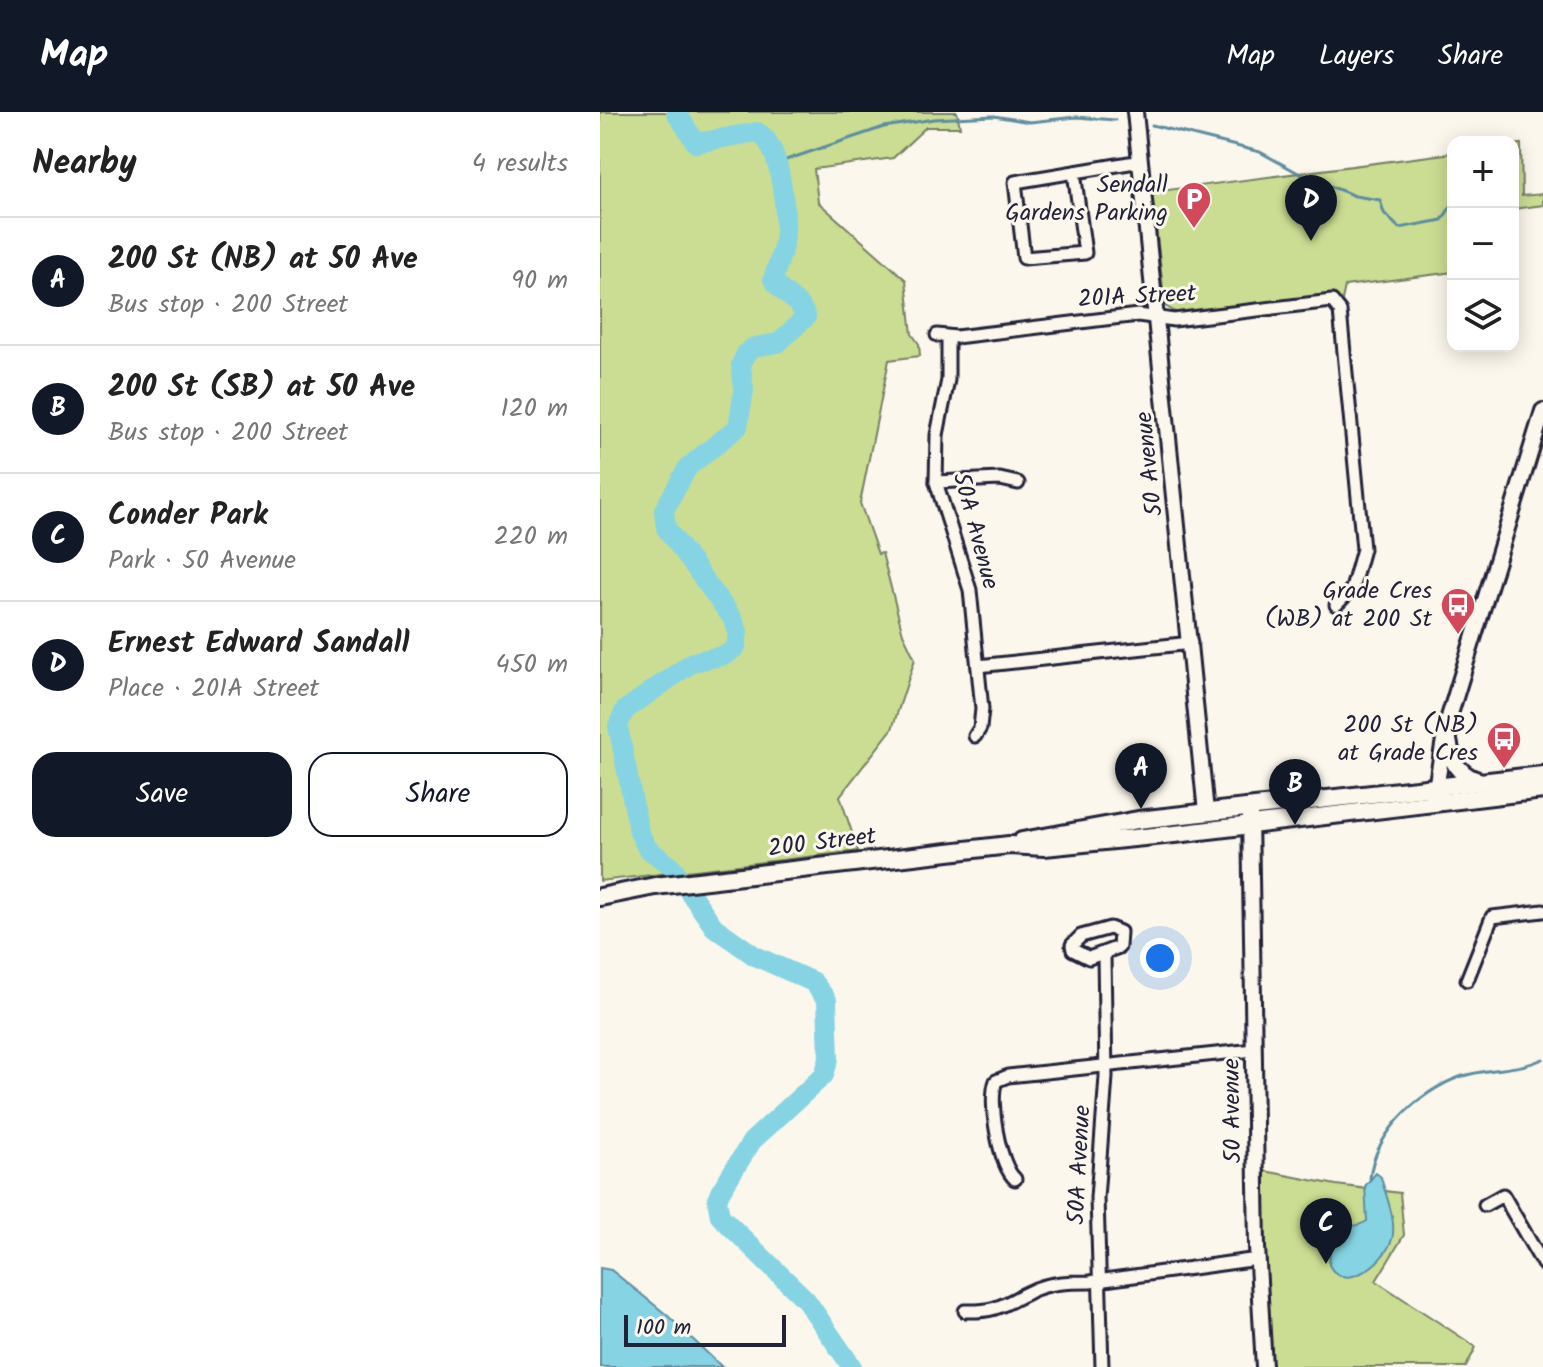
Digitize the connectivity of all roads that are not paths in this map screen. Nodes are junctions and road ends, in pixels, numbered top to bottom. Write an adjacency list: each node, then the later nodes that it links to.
1 (1135, 112): 2 (street, 50 Avenue)
2 (1140, 162): 3 (street); 4 (street, 50 Avenue)
3 (1074, 172): 3 (street)
4 (1156, 317): 5 (street, 201A Street); 11 (street, 201A Street); 12 (street, 50 Avenue)
5 (943, 336): 9 (street, 50A Avenue)
6 (1542, 415): 7 (street); 8 (street)
7 (1543, 436)
8 (1536, 459): 14 (street)
9 (936, 482): 10 (street); 13 (street, 50A Avenue)
10 (1018, 483)
11 (1336, 605)
12 (1191, 643): 13 (street); 22 (street, 50 Avenue)
13 (978, 666): 15 (street, 50A Avenue)
14 (1446, 727): 17 (main road); 18 (street)
15 (975, 736)
16 (1543, 775): 17 (main road, 200 Street)
17 (1480, 781): 18 (main road, 200 Street)
18 (1434, 786): 20 (street); 21 (main road, 200 Street)
19 (1543, 790): 20 (main road, 200 Street)
20 (1435, 804): 23 (main road, 200 Street)
21 (1250, 807): 22 (main road, 200 Street); 23 (street, 50 Avenue)
22 (1206, 812): 24 (main road); 25 (main road, 200 Street)
23 (1251, 826): 24 (main road, 200 Street); 32 (street, 50 Avenue)
24 (1119, 839): 25 (main road, 200 Street)
25 (1009, 845): 27 (main road, 200 Street)
26 (600, 887): 27 (main road, 200 Street)
27 (648, 887): 28 (main road, 200 Street)
28 (600, 897)
29 (1543, 911): 31 (street)
30 (1104, 956): 33 (street, 50A Avenue)
31 (1467, 980)
32 (1254, 1050): 33 (street); 36 (street, 50 Avenue)
33 (1107, 1066): 34 (street); 38 (street, 50A Avenue)
34 (1015, 1179)
35 (1485, 1205): 37 (street)
36 (1258, 1259): 38 (street); 41 (street, 50 Avenue)
37 (1543, 1264)
38 (1100, 1281): 39 (street); 40 (street, 50A Avenue)
39 (965, 1311)
40 (1102, 1367)
41 (1264, 1367)

